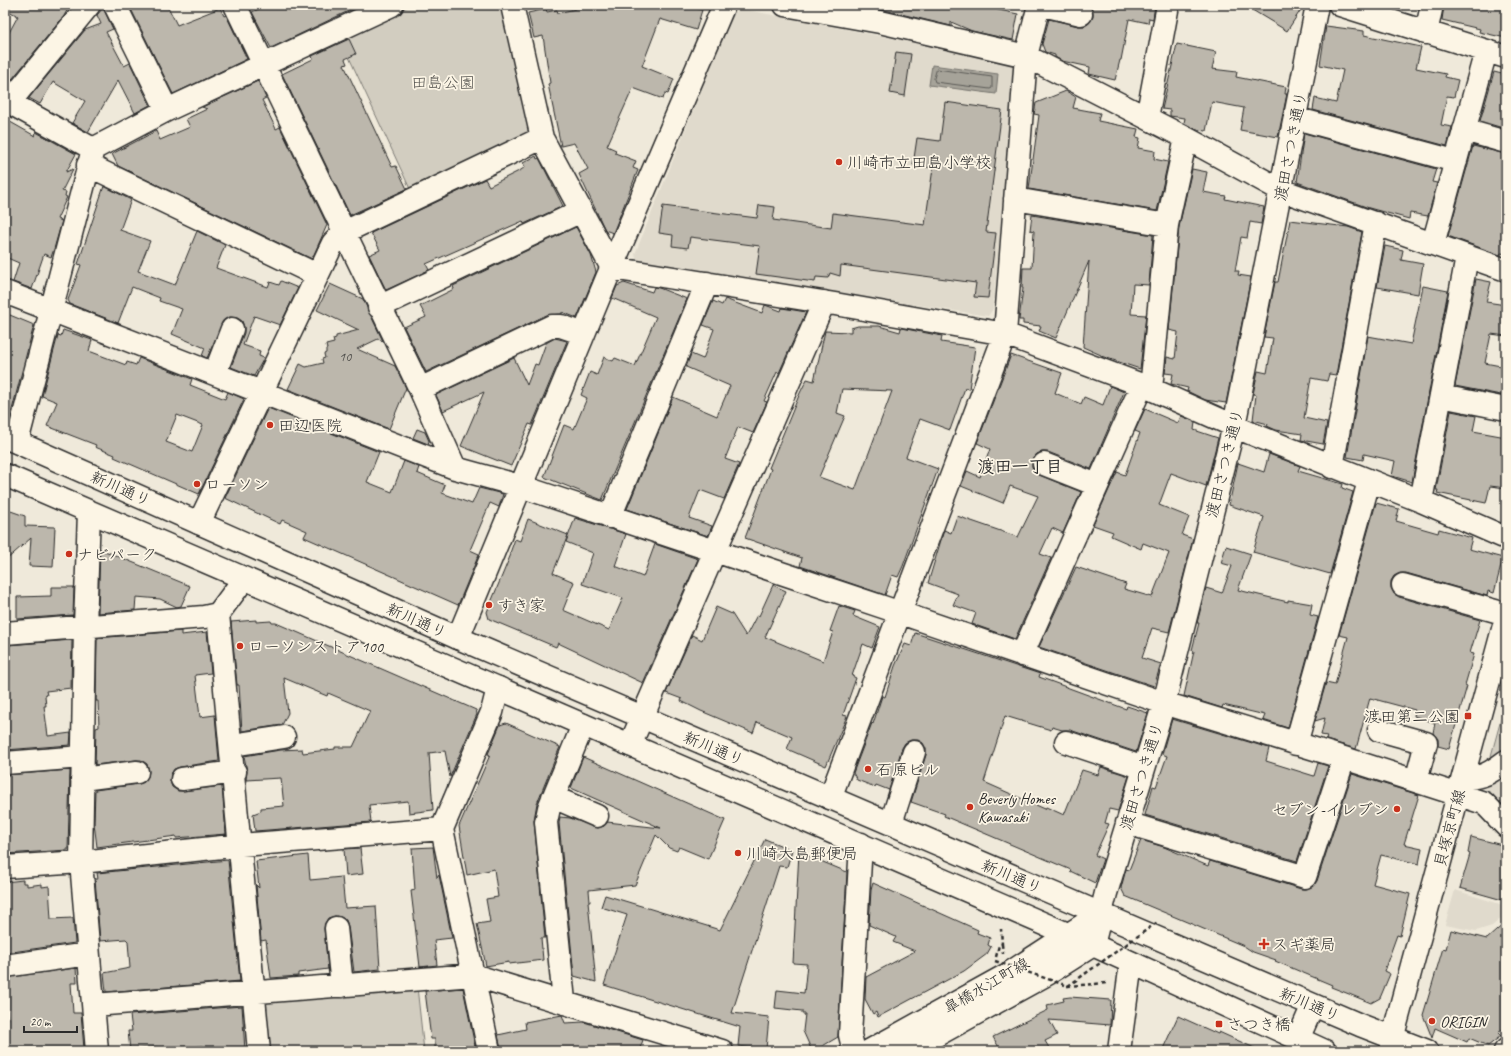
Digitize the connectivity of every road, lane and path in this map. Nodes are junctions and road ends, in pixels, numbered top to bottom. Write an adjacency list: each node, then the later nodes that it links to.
1 (89, 5): 20 (street)
2 (115, 5): 21 (street)
3 (235, 5): 19 (street)
4 (512, 5): 25 (street)
5 (724, 5): 38 (street)
6 (785, 5): 14 (street)
7 (1039, 5): 18 (street)
8 (1043, 5): 15 (street)
9 (1168, 5): 22 (street)
10 (1317, 5): 23 (street, 渡田さつき通り)
11 (1340, 5): 16 (street)
12 (1432, 5): 16 (street)
13 (386, 6): 19 (street)
14 (882, 14): 18 (street)
15 (1081, 14)
16 (1426, 33): 17 (street)
17 (1496, 54): 24 (street)
18 (1026, 56): 22 (street); 31 (street)
19 (264, 66): 21 (street); 35 (street)
20 (7, 102): 28 (street)
21 (167, 110): 28 (street)
22 (1147, 118): 26 (street)
23 (1295, 118): 29 (street); 30 (street, 渡田さつき通り)
24 (1464, 130): 27 (street); 29 (street)
25 (542, 138): 32 (street); 35 (street)
26 (1186, 138): 30 (street); 34 (street)
27 (1506, 142)
28 (90, 157): 40 (street); 45 (street)
29 (1456, 161): 36 (street)
30 (1281, 190): 33 (street); 55 (street, 渡田さつき通り)
31 (1015, 199): 34 (street); 48 (street)
32 (581, 211): 38 (street); 44 (street)
33 (1376, 223): 36 (street); 58 (street)
34 (1167, 225): 50 (street)
35 (343, 233): 40 (street); 44 (street)
36 (1433, 244): 37 (street)
37 (1467, 257): 39 (street); 53 (street)
38 (612, 268): 41 (street); 47 (street)
39 (1506, 270)
40 (317, 275): 52 (street)
41 (707, 283): 43 (street); 66 (street)
42 (5, 292): 45 (street)
43 (824, 302): 48 (street); 70 (street)
44 (379, 307): 51 (street)
45 (51, 309): 49 (street); 56 (street)
46 (232, 329): 49 (street)
47 (584, 334): 51 (street); 63 (street)
48 (1005, 334): 50 (street); 73 (street)
49 (214, 373): 52 (street)
50 (1146, 387): 55 (street); 62 (street)
51 (420, 389): 59 (street)
52 (261, 391): 59 (street); 67 (street)
53 (1441, 396): 54 (street); 64 (street)
54 (1506, 410)
55 (1234, 426): 58 (street); 84 (street, 渡田さつき通り)
56 (11, 440): 60 (street); 67 (street, 新川通り)
57 (1044, 464): 62 (street)
58 (1332, 467): 61 (street)
59 (455, 468): 63 (street)
60 (5, 474): 65 (street, 新川通り)
61 (1369, 481): 64 (street); 90 (street)
62 (1097, 485): 80 (street)
63 (520, 486): 66 (street); 79 (street)
64 (1421, 501): 68 (street)
65 (89, 512): 71 (street, 新川通り); 77 (street)
66 (610, 517): 70 (street)
67 (200, 523): 69 (street, 新川通り)
68 (1506, 538)
69 (257, 549): 71 (street); 79 (street, 新川通り)
70 (714, 552): 73 (street); 85 (street)
71 (244, 579): 74 (street); 82 (street, 新川通り)
72 (1403, 585): 75 (street)
73 (900, 613): 80 (street); 106 (street)
74 (218, 614): 77 (street); 91 (street)
75 (1506, 614)
76 (1506, 618): 104 (street, 貝塚京町線)
77 (85, 626): 78 (street); 94 (street)
78 (5, 633)
79 (458, 638): 81 (street, 新川通り); 82 (street)
80 (1022, 655): 84 (street)
81 (510, 660): 83 (street); 85 (street, 新川通り)
82 (444, 665): 83 (street, 新川通り)
83 (498, 688): 86 (street, 新川通り); 112 (street)
84 (1164, 703): 90 (street); 98 (street, 渡田さつき通り)
85 (643, 717): 92 (street); 106 (street, 新川通り)
86 (583, 724): 92 (street, 新川通り); 105 (street)
87 (1379, 730): 103 (street)
88 (284, 737): 91 (street)
89 (1066, 742): 98 (street)
90 (1296, 744): 95 (street)
91 (232, 745): 100 (street)
92 (630, 745): 110 (street, 新川通り)
93 (914, 752): 108 (street)
94 (82, 757): 97 (street); 101 (street)
95 (1344, 758): 103 (street); 109 (street)
96 (1506, 761): 104 (street)
97 (5, 763)
98 (1144, 768): 109 (street, 渡田さつき通り)
99 (137, 772): 101 (street)
100 (234, 772): 102 (street); 114 (street)
101 (82, 779): 115 (street)
102 (182, 779)
103 (1416, 781): 104 (street)
104 (1461, 786): 111 (street); 137 (street, 貝塚京町線)
105 (553, 797): 107 (street); 133 (street)
106 (830, 798): 108 (street, 新川通り); 110 (street)
107 (597, 816)
108 (882, 820): 113 (street); 117 (street, 新川通り)
109 (1127, 823): 117 (street, 渡田さつき通り)
110 (819, 826): 113 (street, 新川通り)
111 (1506, 826)
112 (442, 829): 114 (street); 128 (street)
113 (861, 844): 121 (street, 新川通り); 142 (street)
114 (241, 845): 115 (street); 132 (street)
115 (81, 862): 116 (street); 124 (street)
116 (5, 867)
117 (1100, 914): 121 (street, 皐橋水江町線); 123 (street, 渡田さつき通り); 135 (street, 新川通り)
118 (1159, 921): 131 (path, bridge)
119 (336, 928): 130 (street)
120 (1001, 929): 122 (path)
121 (1068, 935): 123 (street, 新川通り); 143 (street, 皐橋水江町線)
122 (1002, 944): 125 (path); 131 (path, bridge)
123 (1094, 945): 126 (street, 新川通り); 144 (street, 皐橋水江町線)
124 (88, 954): 127 (street); 134 (street)
125 (1002, 958)
126 (1131, 963): 136 (street, 新川通り); 145 (street)
127 (5, 966)
128 (473, 975): 130 (street); 133 (street); 140 (street)
129 (1107, 983): 131 (path)
130 (342, 986): 132 (street)
131 (1068, 986)
132 (255, 993): 134 (street); 139 (street)
133 (564, 1001): 141 (street)
134 (94, 1005): 138 (street)
135 (1313, 1005): 136 (street); 137 (street, 新川通り)
136 (1295, 1045): 146 (street, 新川通り)
137 (1392, 1045): 147 (street, 新川通り)
138 (97, 1051)
139 (259, 1051)
140 (489, 1051)
141 (722, 1051)
142 (854, 1051)
143 (869, 1051)
144 (908, 1051)
145 (1119, 1051)
146 (1325, 1051)
147 (1427, 1051)

